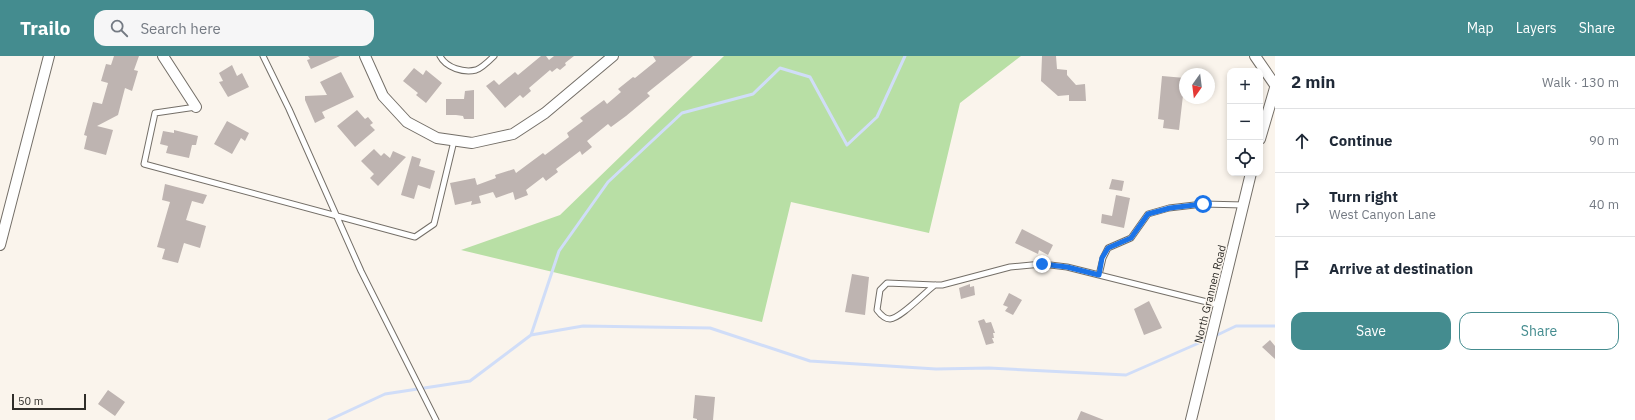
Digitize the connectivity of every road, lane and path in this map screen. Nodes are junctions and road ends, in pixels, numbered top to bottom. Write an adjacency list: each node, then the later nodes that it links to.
1 (49, 56): 17 (street)
2 (163, 56): 11 (street)
3 (263, 56): 16 (lane)
4 (365, 56): 13 (street)
5 (440, 56): 6 (lane)
6 (494, 56)
7 (613, 56): 13 (street)
8 (1255, 56): 9 (street)
9 (1275, 85)
10 (1275, 88): 12 (street)
11 (196, 107): 16 (lane)
12 (1263, 129)
13 (454, 141): 16 (lane)
14 (1250, 176): 15 (street, North Grannen Road)
15 (1244, 205): 18 (lane); 20 (street, North Grannen Road)
16 (336, 215): 21 (lane)
17 (0, 245)
18 (1099, 275): 19 (lane); 20 (lane)
19 (935, 285): 19 (lane)
20 (1219, 305): 22 (street, North Grannen Road)
21 (436, 420)
22 (1191, 420)

